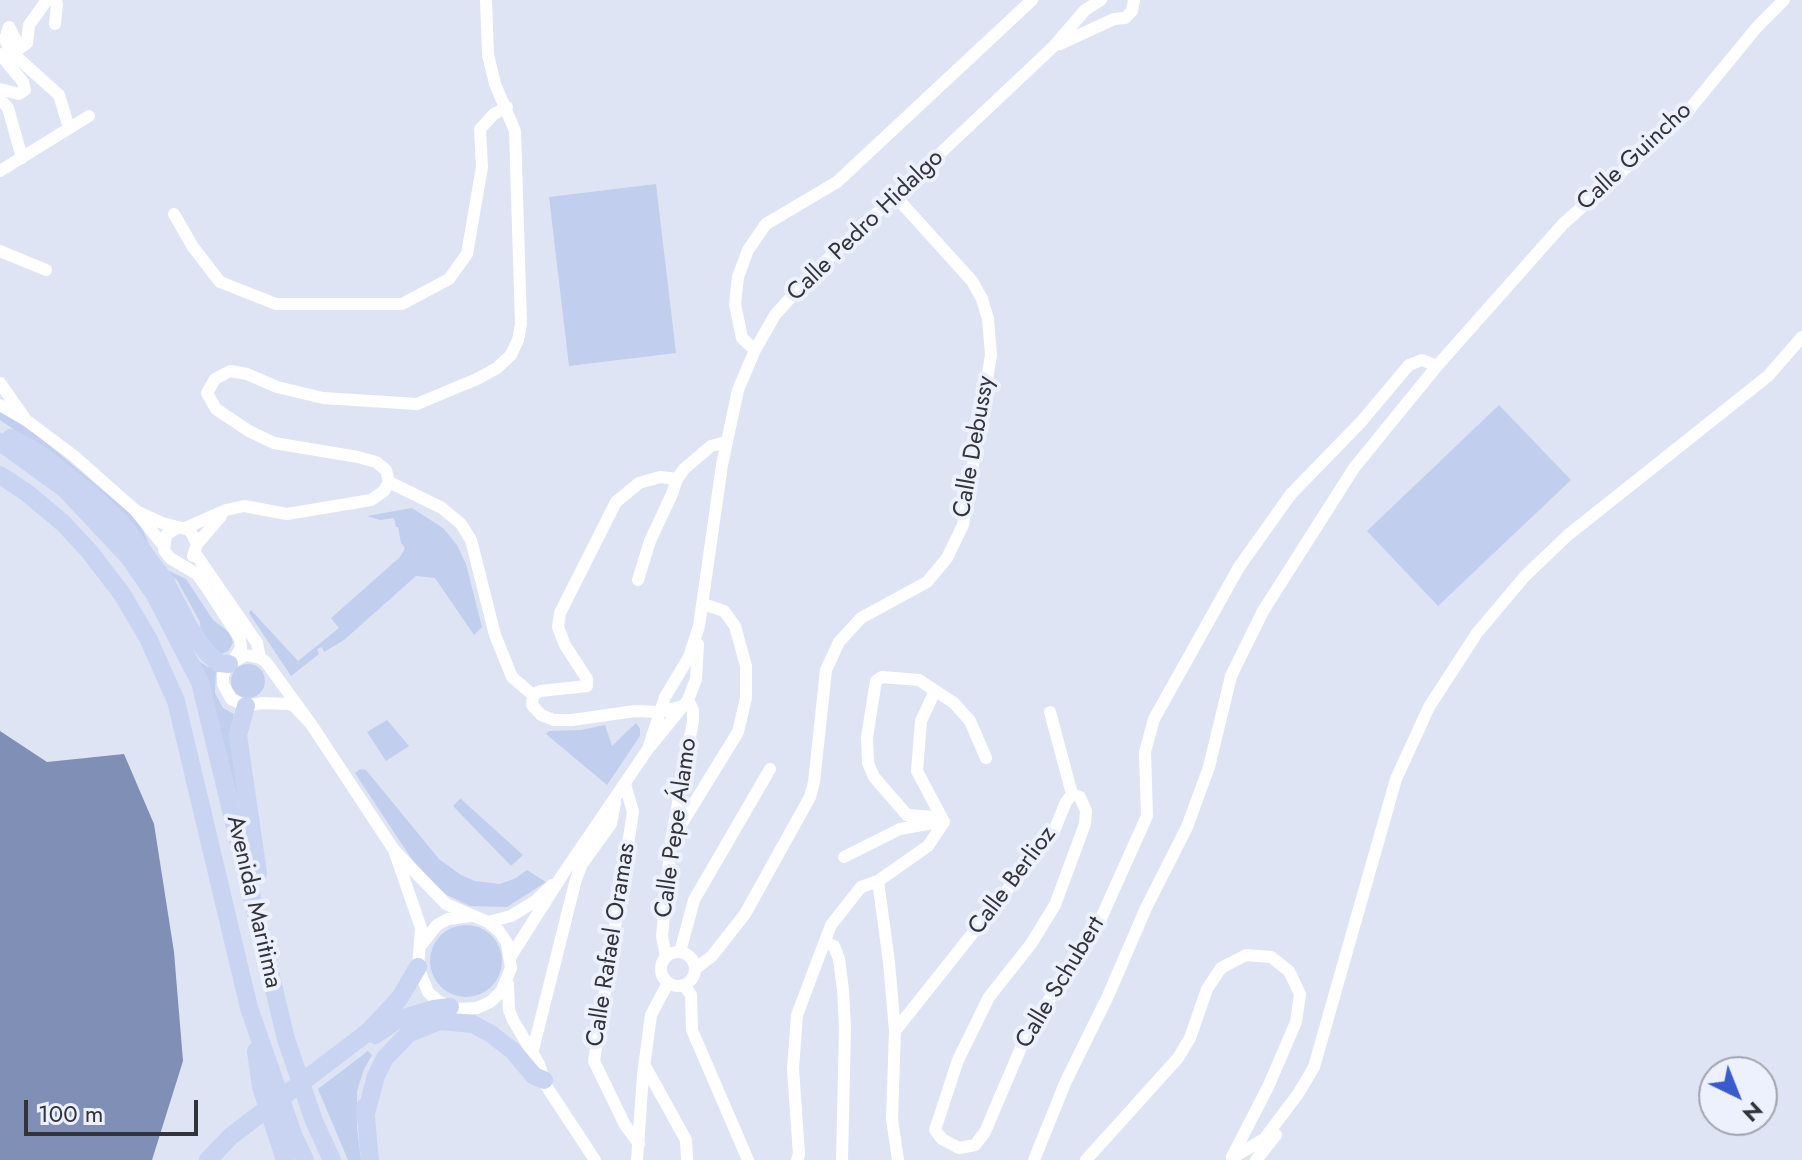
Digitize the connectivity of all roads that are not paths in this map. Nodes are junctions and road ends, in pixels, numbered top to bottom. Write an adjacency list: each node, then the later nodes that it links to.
1 (47, 0): 11 (street)
2 (54, 0): 10 (street)
3 (486, 0): 16 (street)
4 (1032, 0): 26 (street)
5 (1102, 0): 9 (street); 12 (street)
6 (1141, 0): 8 (street)
7 (1784, 0): 27 (street, Calle Guincho)
8 (1133, 6): 9 (street)
9 (1114, 19): 12 (street)
10 (55, 24)
11 (4, 28): 18 (street)
12 (1054, 46): 21 (street, Calle Pedro Hidalgo)
13 (0, 54): 14 (street)
14 (0, 89)
15 (0, 99): 19 (street)
16 (507, 107): 22 (street); 36 (street)
17 (89, 116): 18 (street)
18 (69, 128): 19 (street)
19 (22, 158): 20 (street)
20 (0, 171)
21 (896, 197): 26 (street, Calle Pedro Hidalgo); 80 (street, Calle Debussy)
22 (174, 214)
23 (0, 251): 24 (street)
24 (46, 270)
25 (1802, 337): 93 (street)
26 (755, 350): 33 (street, Calle Pedro Hidalgo)
27 (1437, 366): 64 (street, Calle Schubert); 113 (street, Calle Guincho)
28 (0, 383): 30 (street)
29 (0, 405): 30 (street)
30 (26, 420): 37 (street)
31 (0, 432): 47 (highway)
32 (0, 442): 79 (highway, Avenida Maritima)
33 (726, 442): 35 (street); 44 (street, Calle Pedro Hidalgo)
34 (0, 475): 84 (highway, Avenida Maritima)
35 (677, 479): 43 (street); 52 (street)
36 (389, 482): 38 (street); 52 (street)
37 (135, 510): 39 (street); 40 (street)
38 (226, 510): 39 (street); 41 (street)
39 (182, 528): 40 (street); 41 (street)
40 (163, 545): 42 (street)
41 (196, 548): 42 (street); 46 (street)
42 (179, 561): 47 (street)
43 (638, 580)
44 (703, 604): 45 (street, Calle Pedro Hidalgo); 67 (street)
45 (699, 626): 49 (street, Calle Pedro Hidalgo); 50 (street, Calle Pedro Hidalgo)
46 (260, 658): 47 (street); 48 (street)
47 (232, 662): 54 (street)
48 (271, 668): 54 (street); 58 (street)
49 (678, 675): 50 (street); 56 (street, Calle Pedro Hidalgo)
50 (696, 679): 53 (street, Calle Pedro Hidalgo)
51 (935, 691): 61 (street); 66 (street); 66 (street)
52 (533, 695): 55 (street)
53 (686, 703): 56 (street); 60 (street, Calle Pedro Hidalgo); 67 (street, Calle Pepe Álamo)
54 (254, 705): 58 (street); 79 (highway)
55 (635, 711): 56 (street); 59 (street)
56 (660, 712): 59 (street, Calle Pedro Hidalgo)
57 (1050, 712): 64 (street)
58 (311, 724): 68 (street)
59 (656, 727): 60 (street, Calle Pedro Hidalgo)
60 (648, 749): 63 (street, Calle Pedro Hidalgo)
61 (986, 758)
62 (770, 769): 75 (street)
63 (625, 784): 65 (street, Calle Pedro Hidalgo); 97 (street, Calle Rafael Oramas)
64 (1072, 794): 87 (street, Calle Berlioz)
65 (616, 796): 70 (street, Calle Pedro Hidalgo); 88 (street)
66 (944, 822): 69 (street); 71 (street)
67 (671, 841): 77 (street, Calle Pepe Álamo)
68 (394, 850): 72 (street); 78 (street)
69 (844, 857)
70 (563, 874): 73 (street, Calle Pedro Hidalgo); 76 (street, Calle Pedro Hidalgo)
71 (878, 881): 74 (street); 87 (street)
72 (473, 916): 73 (street); 78 (street)
73 (488, 922): 76 (street)
74 (825, 943): 110 (street); 111 (street)
75 (680, 952): 77 (street); 80 (street)
76 (511, 956): 81 (street)
77 (666, 957): 82 (street)
78 (418, 962): 85 (street); 89 (highway)
79 (269, 969): 104 (highway, Avenida Maritima)
80 (695, 969): 83 (street)
81 (509, 979): 85 (street); 88 (street)
82 (668, 983): 83 (street); 90 (street)
83 (684, 985): 109 (street)
84 (249, 1008): 102 (highway); 103 (highway, Avenida Maritima)
85 (456, 1008): 86 (highway); 91 (street)
86 (420, 1013): 89 (highway); 94 (highway)
87 (895, 1031): 112 (street)
88 (532, 1054): 91 (street)
89 (332, 1064): 100 (highway); 101 (highway)
90 (644, 1065): 97 (street); 108 (street)
91 (544, 1080): 94 (highway); 106 (street)
92 (1268, 1087): 95 (street); 99 (street); 114 (street)
93 (1298, 1094): 96 (street); 115 (street)
94 (365, 1117): 105 (highway)
95 (1258, 1124): 96 (street); 98 (street)
96 (1275, 1127): 98 (street)
97 (639, 1144): 107 (street)
98 (1250, 1153): 99 (street)
99 (1230, 1159)
100 (208, 1160)
101 (216, 1160)
102 (285, 1160)
103 (305, 1160)
104 (332, 1160)
105 (370, 1160)
106 (595, 1160)
107 (637, 1160)
108 (687, 1160)
109 (748, 1160)
110 (797, 1160)
111 (842, 1160)
112 (898, 1160)
113 (1034, 1160)
114 (1086, 1160)
115 (1256, 1160)

